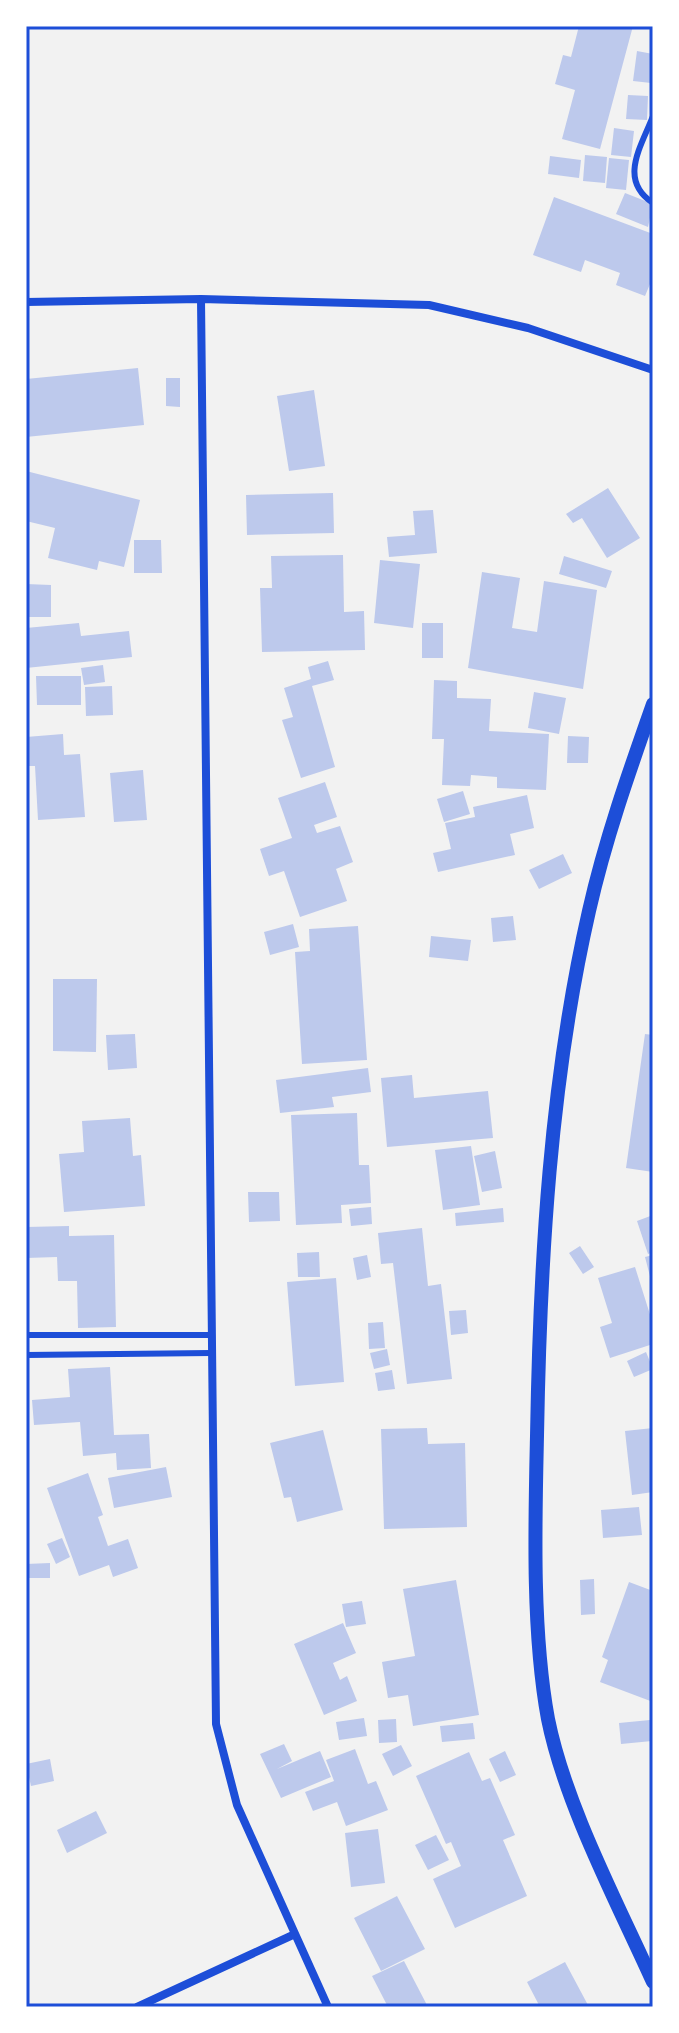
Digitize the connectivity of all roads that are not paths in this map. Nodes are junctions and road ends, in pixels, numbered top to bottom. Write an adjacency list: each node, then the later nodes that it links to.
1 (653, 116): 2 (lane)
2 (653, 203)
3 (201, 299): 4 (street); 5 (street); 8 (street)
4 (26, 302)
5 (653, 370)
6 (653, 704): 12 (street)
7 (26, 1335): 8 (lane)
8 (211, 1335): 9 (street)
9 (211, 1353): 10 (lane); 11 (street)
10 (26, 1355)
11 (295, 1934): 13 (street); 14 (street)
12 (652, 1974)
13 (137, 2007)
14 (328, 2007)

